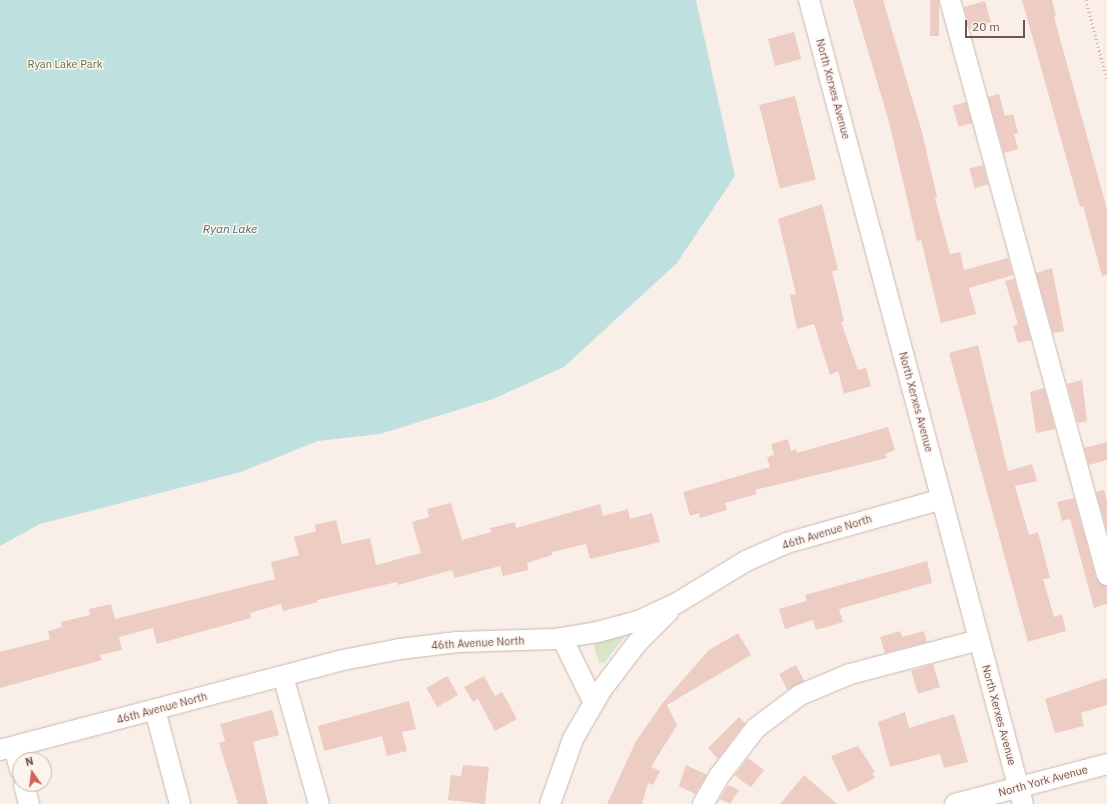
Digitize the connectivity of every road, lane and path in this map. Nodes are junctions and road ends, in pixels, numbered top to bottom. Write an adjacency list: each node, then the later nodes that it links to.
1 (809, 0): 5 (street, North Xerxes Avenue)
2 (950, 0): 6 (street)
3 (1086, 0): 4 (path)
4 (1107, 79)
5 (942, 499): 7 (street, 46th Avenue North); 9 (street, North Xerxes Avenue)
6 (1107, 575)
7 (677, 603): 8 (street, 46th Avenue North); 11 (street)
8 (562, 638): 10 (street, 46th Avenue North); 11 (street)
9 (979, 640): 16 (street, North Xerxes Avenue); 21 (street)
10 (283, 676): 12 (street, 46th Avenue North); 19 (street)
11 (594, 703): 20 (street)
12 (154, 710): 13 (street, 46th Avenue North); 18 (street)
13 (7, 749)
14 (1107, 764): 16 (street, North York Avenue)
15 (26, 792): 17 (street)
16 (1021, 796): 22 (street, North York Avenue)
17 (29, 804)
18 (180, 804)
19 (318, 804)
20 (550, 804)
21 (703, 804)
22 (955, 804)

